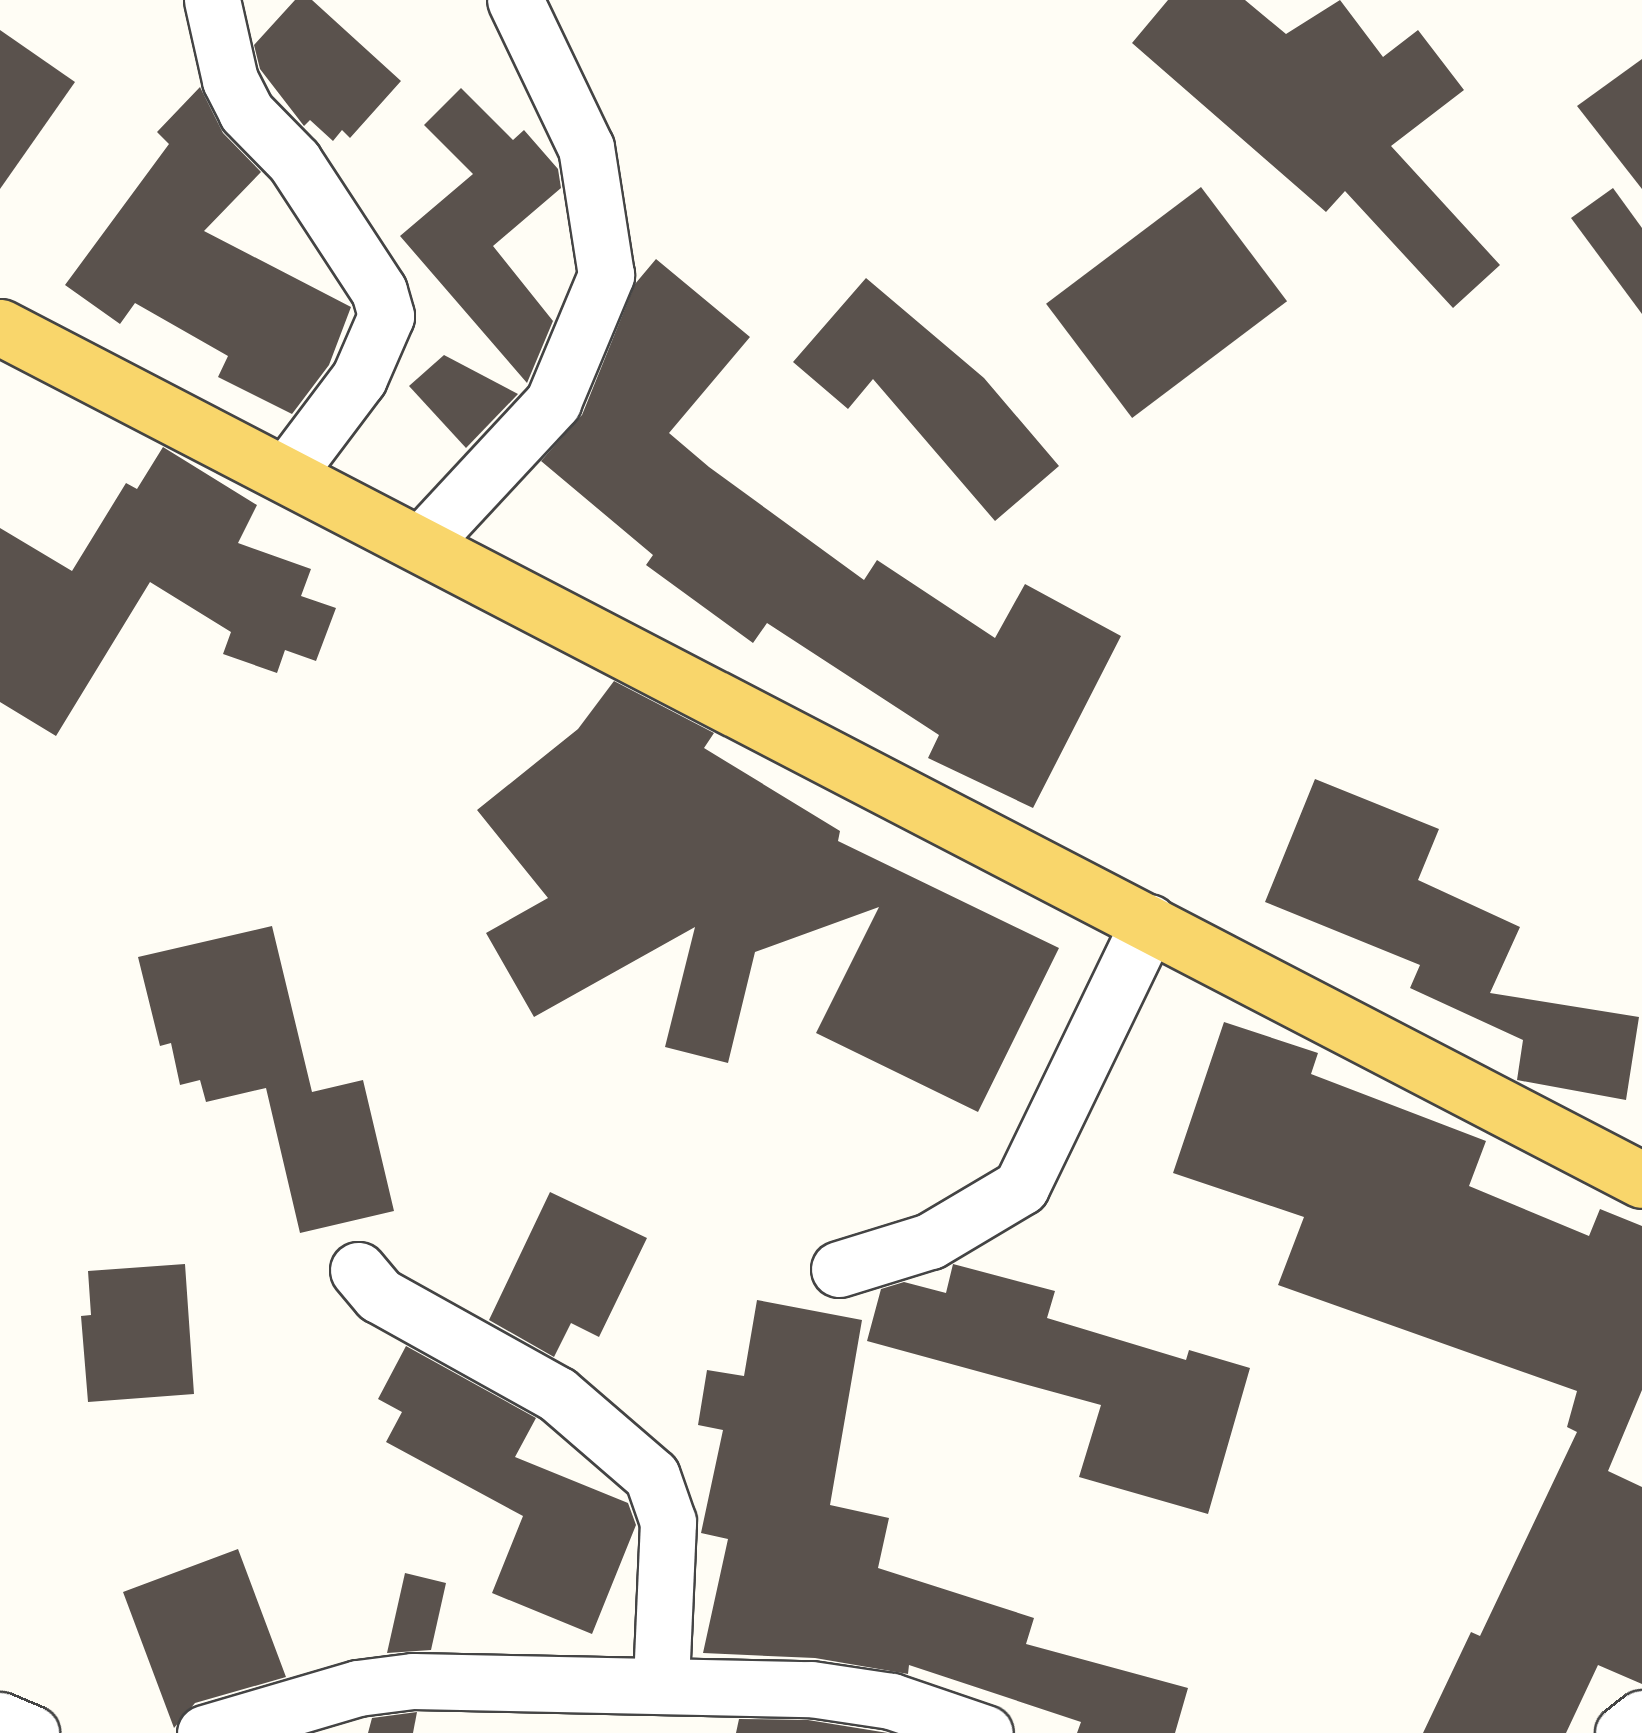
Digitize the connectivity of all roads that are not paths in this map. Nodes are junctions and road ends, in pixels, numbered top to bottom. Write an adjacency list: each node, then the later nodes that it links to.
1 (212, 0): 4 (street)
2 (515, 0): 5 (street)
3 (0, 326): 4 (main road)
4 (286, 475): 5 (main road)
5 (424, 541): 6 (main road)
6 (1149, 922): 7 (main road); 8 (street)
7 (1642, 1180)
8 (838, 1269)
9 (358, 1270): 10 (street)
10 (661, 1683): 14 (street); 15 (street)
11 (1642, 1718): 16 (street)
12 (0, 1720): 13 (street)
13 (31, 1733)
14 (204, 1733)
15 (985, 1733)
16 (1623, 1733)

